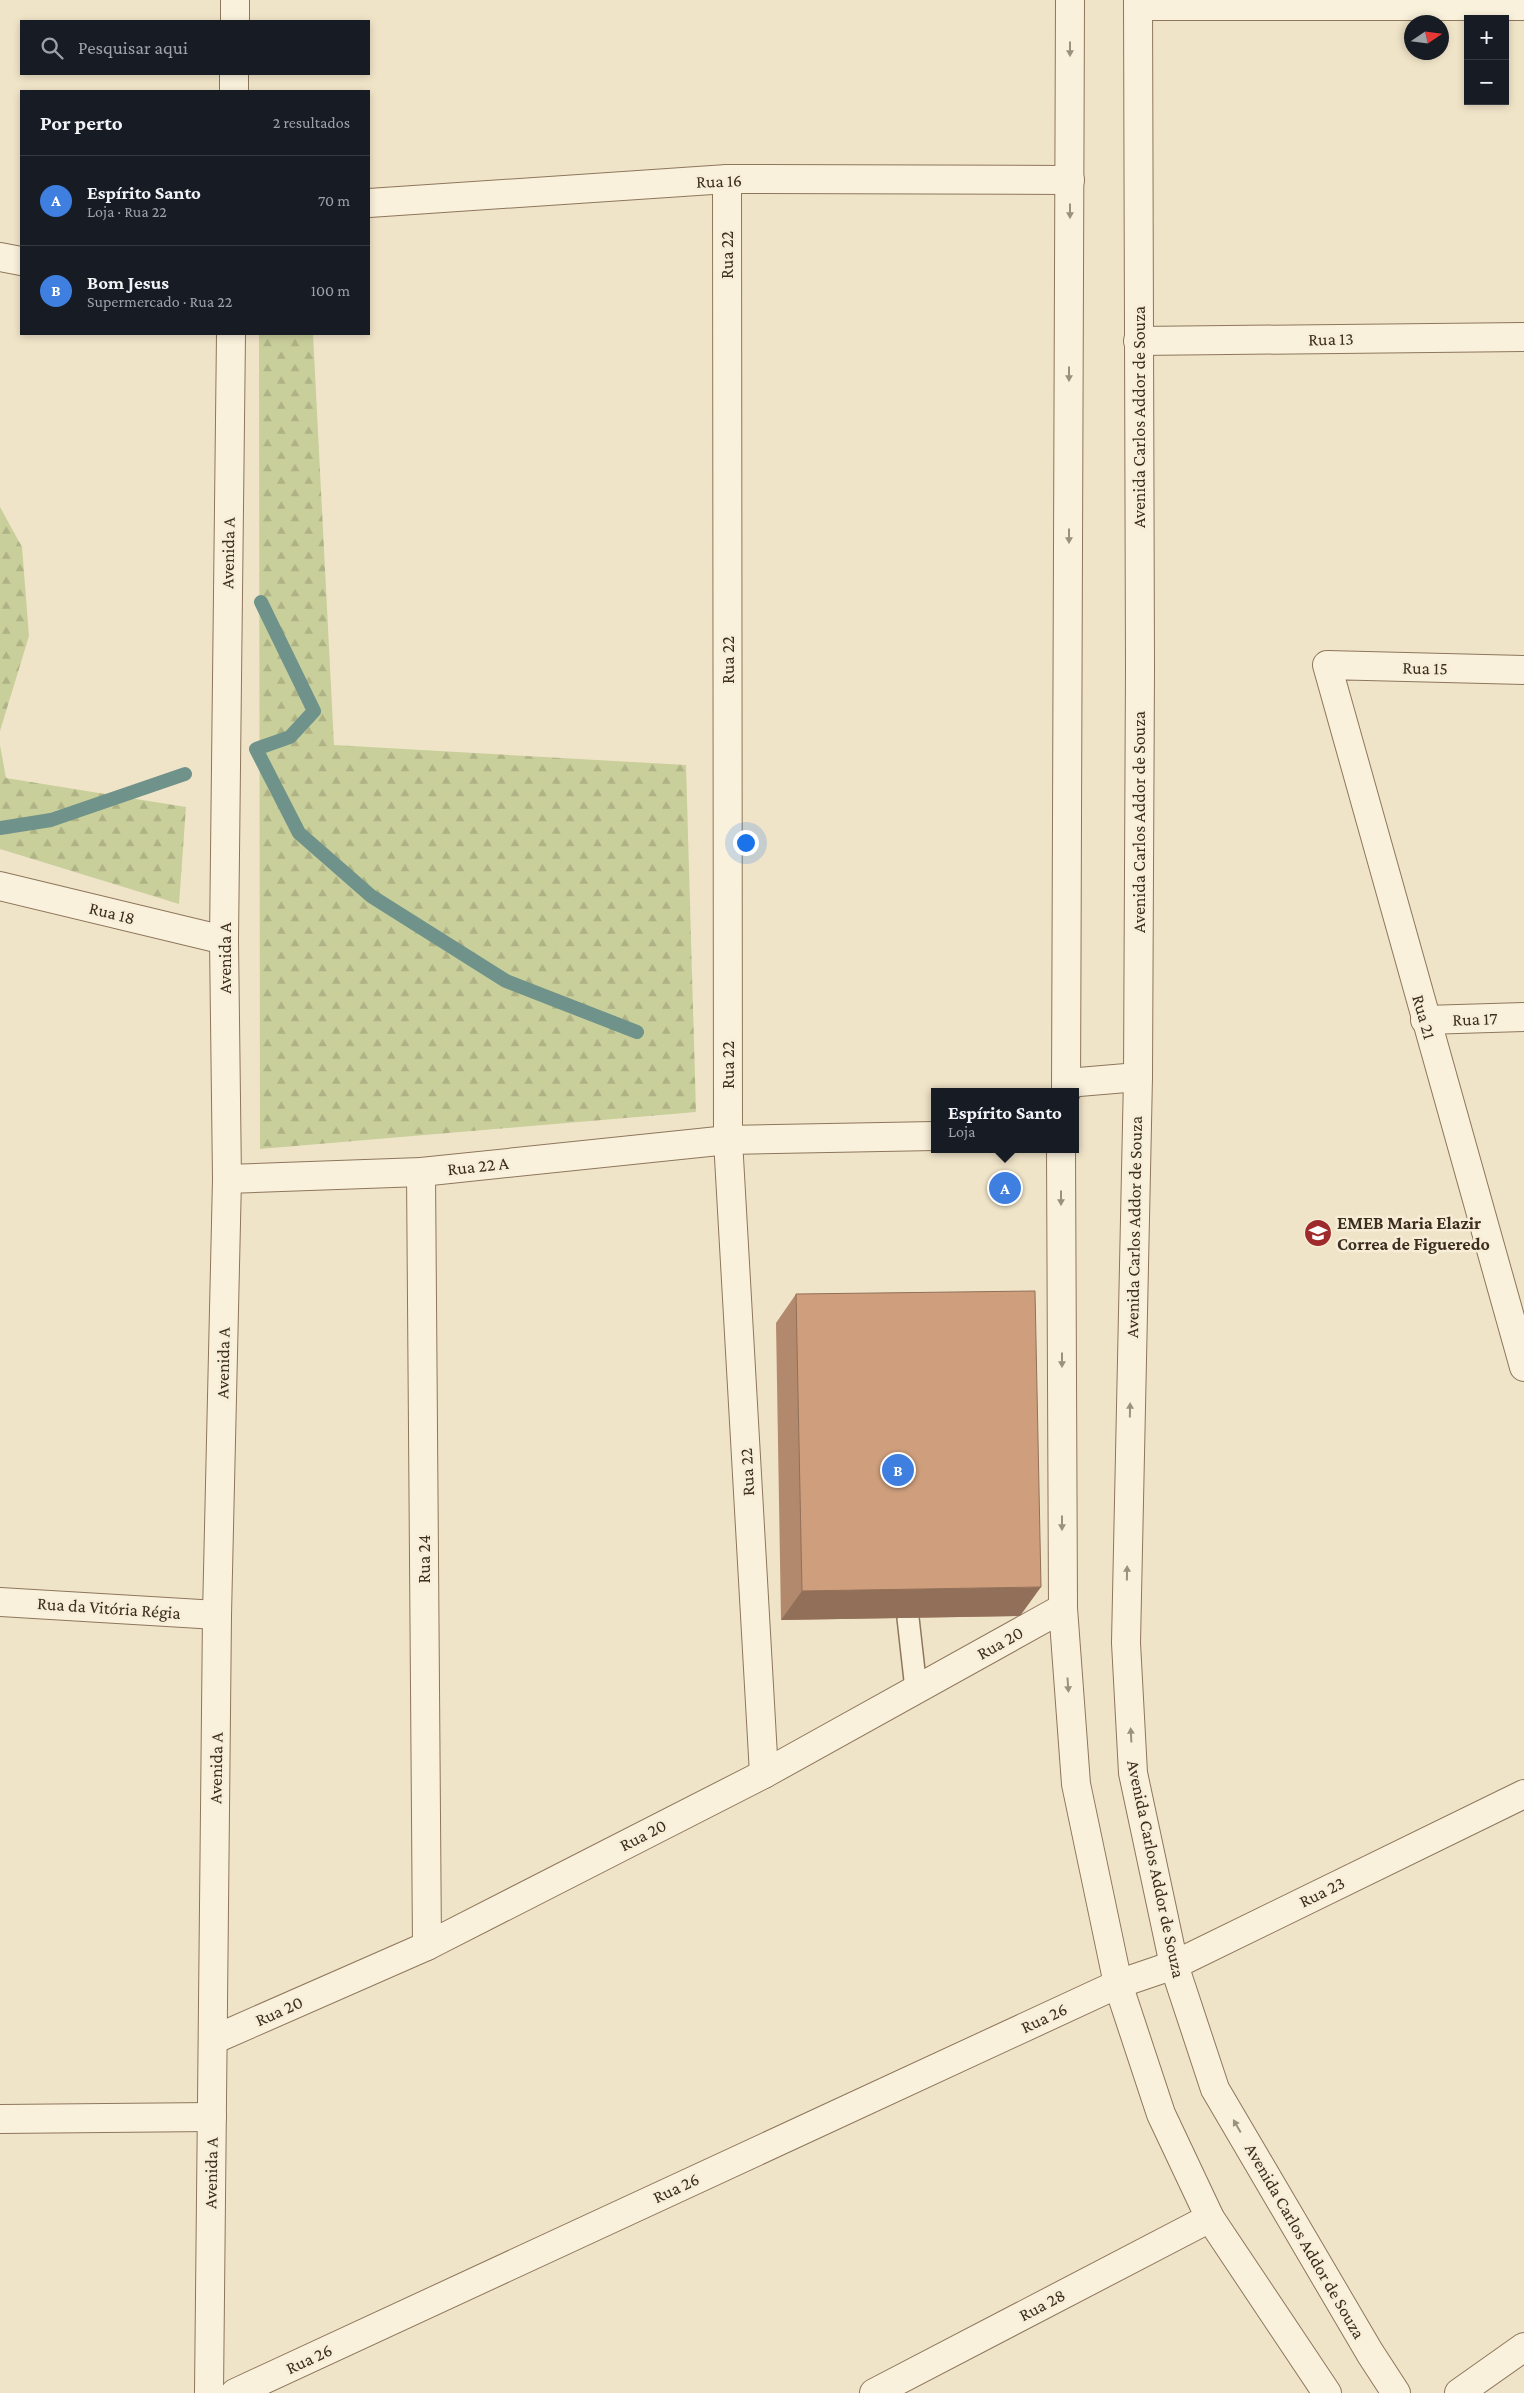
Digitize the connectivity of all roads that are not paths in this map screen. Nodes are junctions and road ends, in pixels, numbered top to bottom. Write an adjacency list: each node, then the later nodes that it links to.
1 (235, 0): 5 (street)
2 (1070, 0): 9 (street, one-way to 9)
3 (1138, 3): 4 (street); 15 (street, Avenida Carlos Addor de Souza)
4 (1524, 6)
5 (235, 20)
6 (234, 75): 7 (street)
7 (234, 90)
8 (727, 179): 9 (street, Rua 16); 10 (street, Rua 16); 25 (street, Rua 22)
9 (1070, 180): 23 (street, one-way to 23)
10 (370, 203)
11 (0, 257): 12 (street)
12 (20, 261)
13 (231, 335): 19 (street, Avenida A)
14 (1524, 337): 15 (street, Rua 13)
15 (1138, 341): 22 (street, Avenida Carlos Addor de Souza)
16 (1327, 666): 17 (street, Rua 15); 21 (street, Rua 21)
17 (1524, 670)
18 (0, 886): 19 (street, Rua 18)
19 (224, 940): 28 (street, Avenida A)
20 (1524, 1017): 21 (street, Rua 17)
21 (1425, 1020): 29 (street, Rua 21)
22 (1138, 1077): 23 (street); 39 (street, Avenida Carlos Addor de Souza, one-way to 22)
23 (1066, 1088)
24 (931, 1136): 25 (street)
25 (728, 1140): 27 (street, Rua 22 A); 36 (street, Rua 22)
26 (1061, 1153): 32 (street, one-way to 32)
27 (421, 1172): 28 (street, Rua 22 A); 38 (street, Rua 24)
28 (227, 1179): 33 (street, Avenida A)
29 (1519, 1330): 30 (street, Rua 21)
30 (1524, 1367)
31 (0, 1602): 33 (street, Rua da Vitória Régia)
32 (1063, 1608): 35 (street, Rua 20); 40 (street, one-way to 40)
33 (217, 1615): 41 (street, Avenida A)
34 (908, 1618): 35 (lane)
35 (916, 1689): 36 (street, Rua 20)
36 (764, 1774): 38 (street, Rua 20)
37 (1524, 1794): 39 (street, Rua 23)
38 (427, 1946): 41 (street, Rua 20)
39 (1174, 1964): 40 (street, Rua 23); 50 (street, Avenida Carlos Addor de Souza, one-way to 39)
40 (1118, 1984): 44 (street); 48 (street, Rua 26)
41 (213, 2040): 42 (street, Avenida A)
42 (212, 2117): 43 (street); 47 (street, Avenida A)
43 (0, 2119)
44 (1210, 2218): 46 (street); 49 (street, Rua 28)
45 (1524, 2348): 51 (street)
46 (1319, 2390)
47 (209, 2393)
48 (235, 2393)
49 (874, 2393)
50 (1396, 2393)
51 (1459, 2393)

